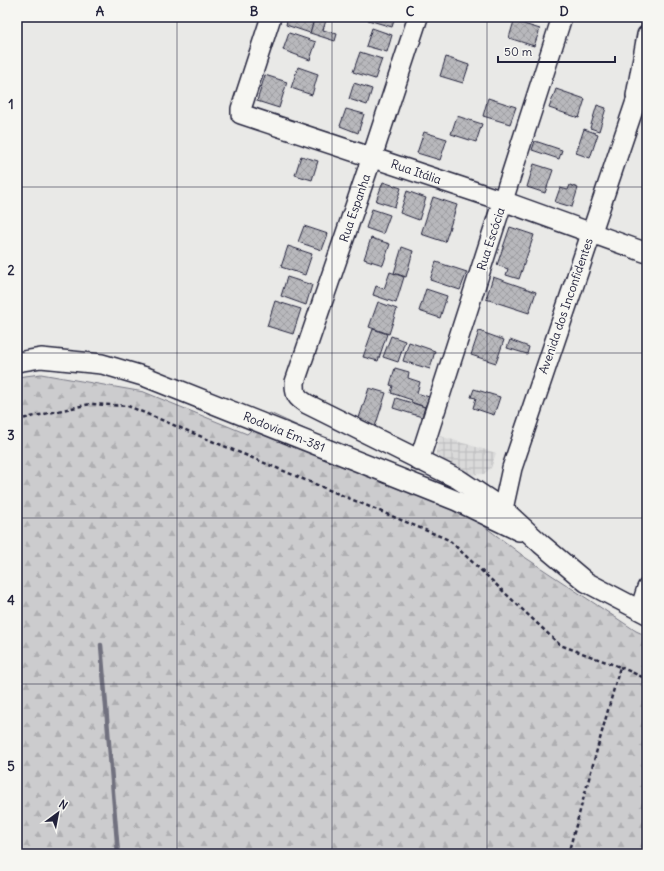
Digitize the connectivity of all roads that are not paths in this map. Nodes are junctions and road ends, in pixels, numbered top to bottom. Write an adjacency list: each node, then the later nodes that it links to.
1 (270, 17): 7 (street, Rua Itália)
2 (418, 17): 7 (street, Rua Espanha)
3 (562, 17): 8 (street, Rua Escócia)
4 (647, 35): 6 (street, Avenida dos Inconfidentes)
5 (647, 82): 6 (street, Avenida dos Inconfidentes)
6 (635, 104): 9 (street, Avenida dos Inconfidentes)
7 (372, 158): 8 (street, Rua Itália); 12 (street, Rua Espanha)
8 (503, 201): 9 (street, Rua Itália); 13 (street, Rua Escócia)
9 (591, 233): 10 (street, Rua Itália); 14 (street, Avenida dos Inconfidentes)
10 (647, 253)
11 (17, 362): 15 (street, Rodovia Em-381)
12 (297, 398): 13 (street, Rodovia Em-381)
13 (420, 461): 14 (street, Rodovia Em-381)
14 (503, 508): 15 (street, Rodovia Em-381)
15 (541, 544): 17 (street, Rodovia Em-381)
16 (647, 588): 17 (street)
17 (643, 612)

